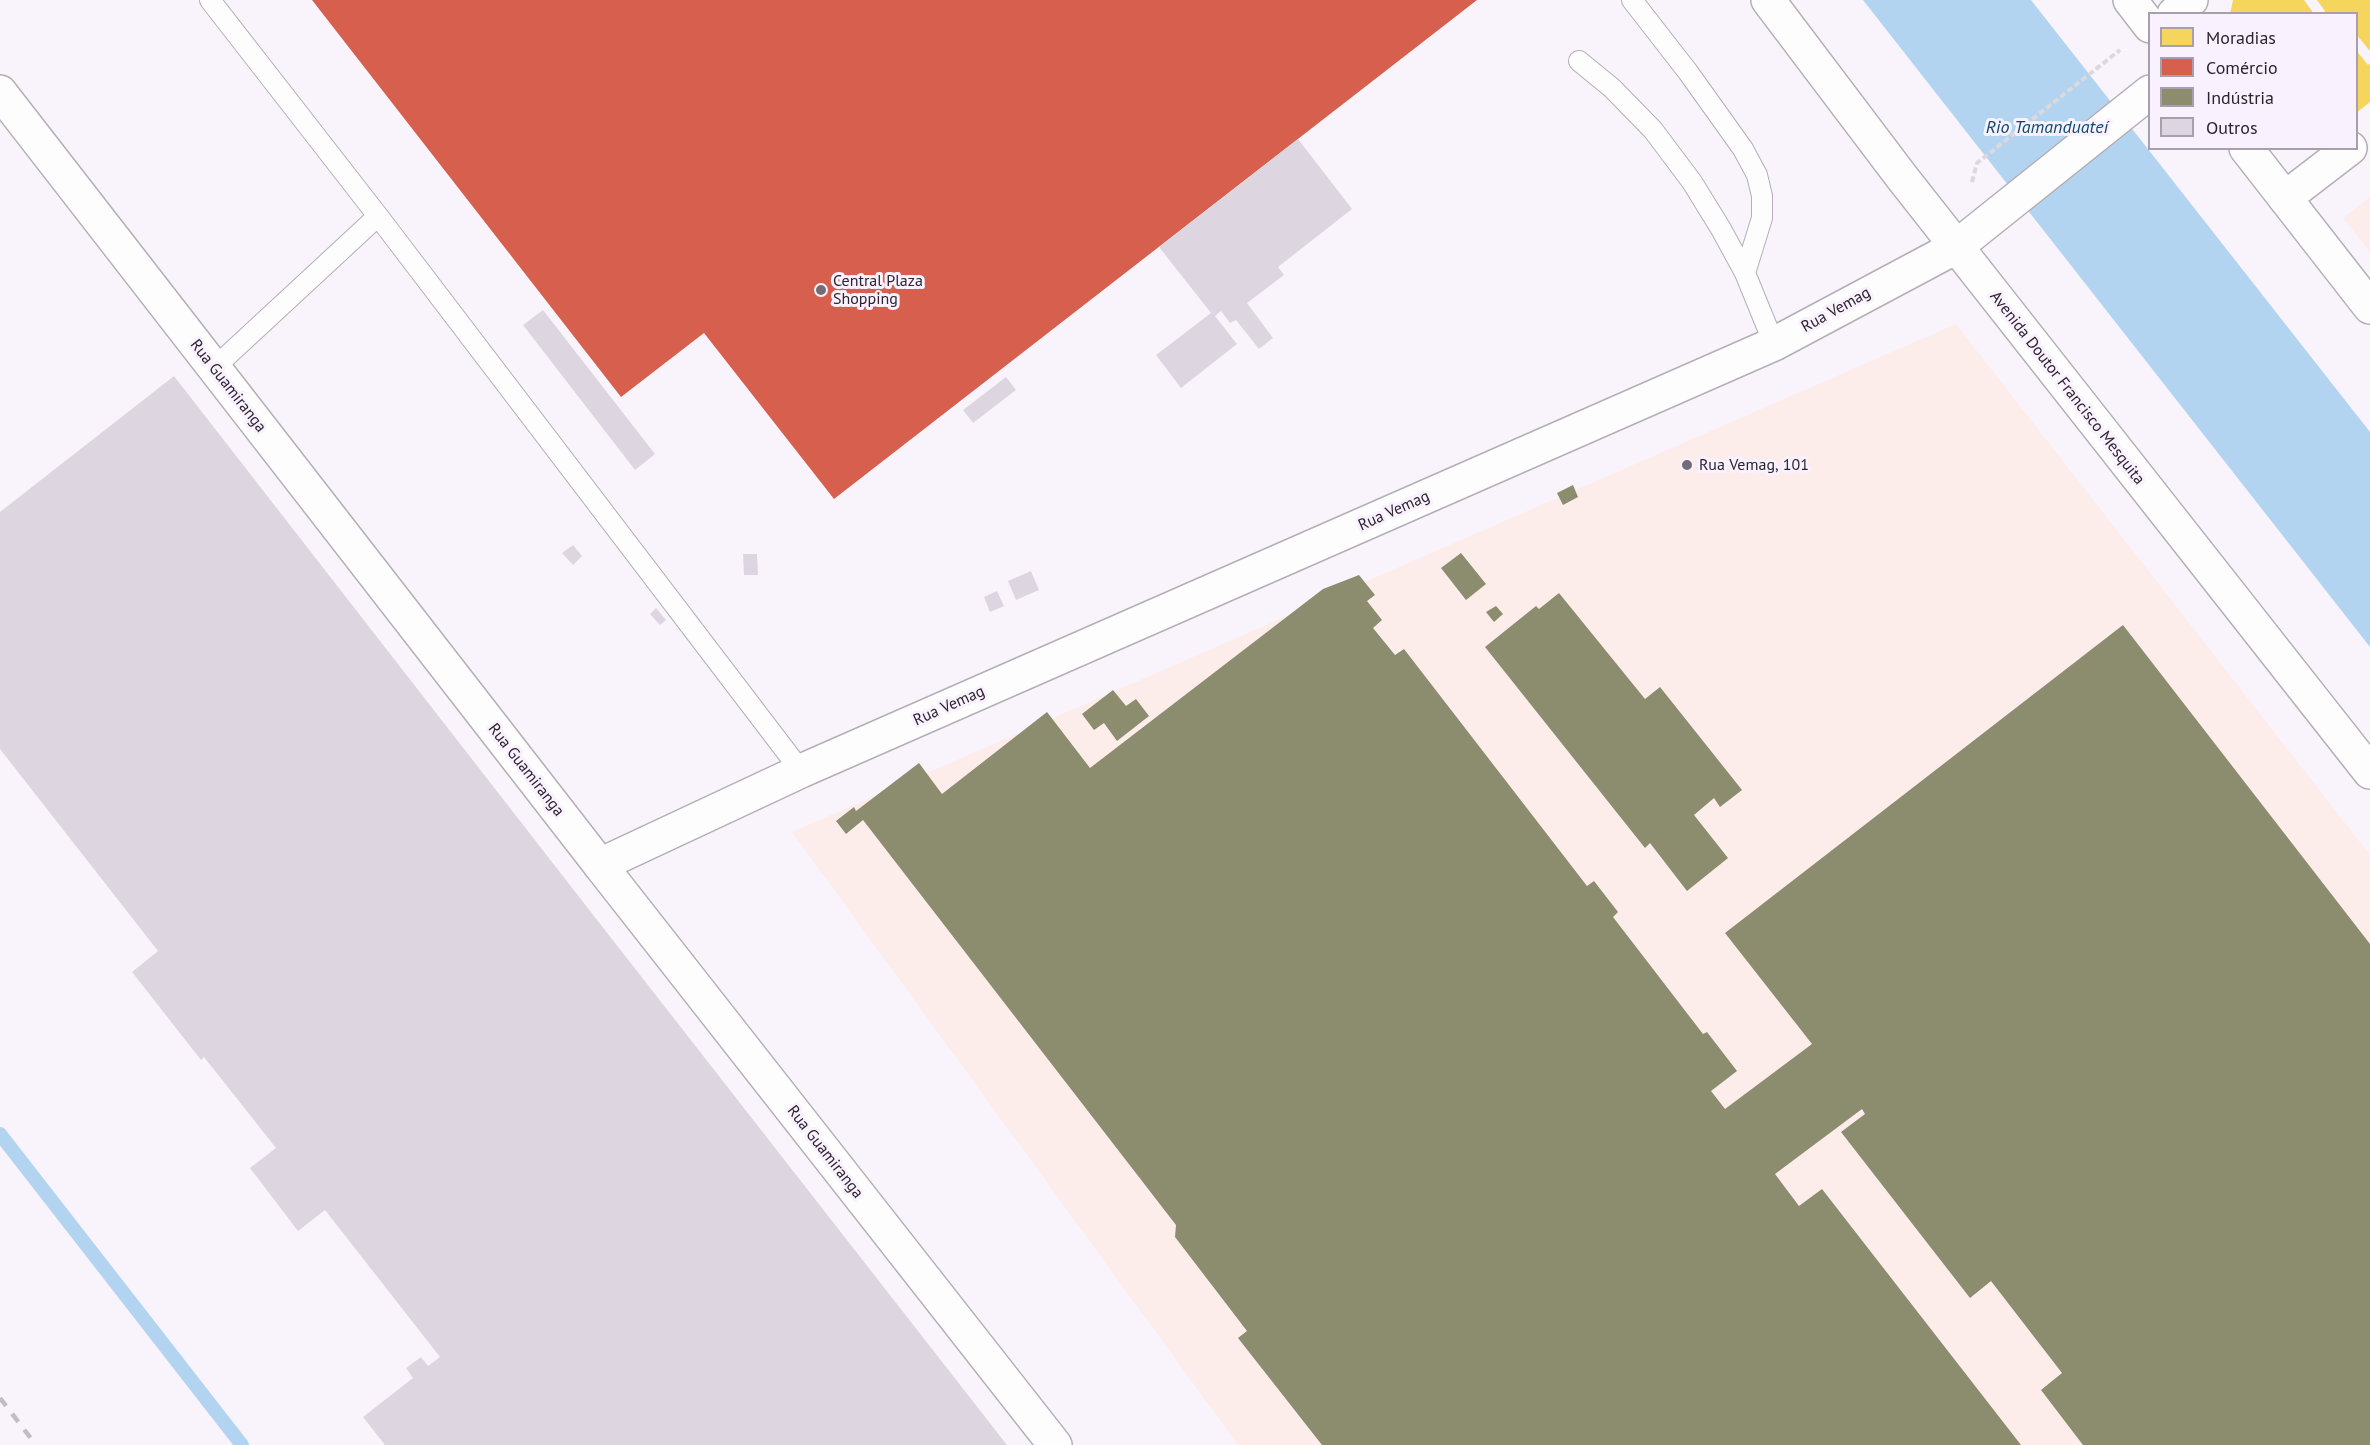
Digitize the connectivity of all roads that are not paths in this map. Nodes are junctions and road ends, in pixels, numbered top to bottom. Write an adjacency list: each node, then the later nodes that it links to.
1 (210, 0): 16 (lane)
2 (1632, 0): 18 (lane)
3 (1768, 0): 17 (main road, Avenida Doutor Francisco Mesquita)
4 (2130, 0): 7 (main road)
5 (2191, 0): 6 (main road)
6 (2176, 12)
7 (2148, 23)
8 (1579, 61): 18 (lane)
9 (0, 92): 21 (main road, Rua Guamiranga)
10 (2146, 95): 17 (main road, Rua Vemag)
11 (2370, 133): 12 (main road)
12 (2358, 142)
13 (2248, 150): 15 (main road)
14 (2347, 150): 15 (main road)
15 (2285, 198): 19 (main road)
16 (378, 216): 21 (lane); 22 (lane)
17 (1956, 247): 20 (main road, Rua Vemag); 23 (main road, Avenida Doutor Francisco Mesquita)
18 (1745, 273): 20 (lane)
19 (2370, 307)
20 (1774, 344): 22 (main road, Rua Vemag)
21 (214, 368): 24 (main road, Rua Guamiranga)
22 (801, 771): 24 (main road, Rua Vemag)
23 (2370, 772)
24 (600, 865): 25 (main road, Rua Guamiranga)
25 (1055, 1445)

